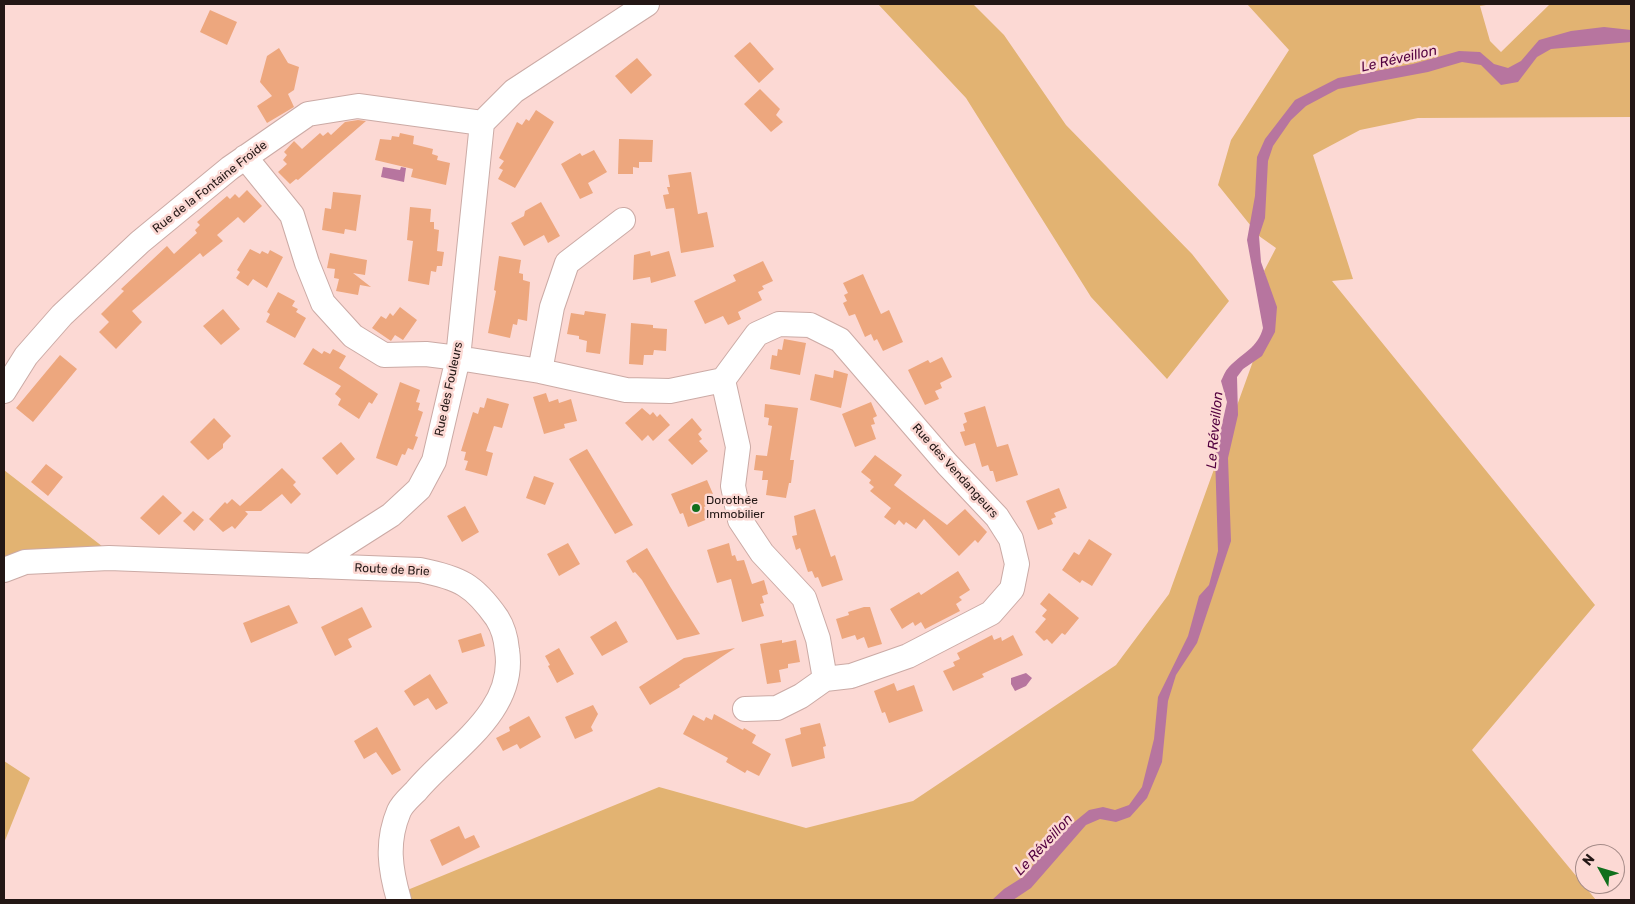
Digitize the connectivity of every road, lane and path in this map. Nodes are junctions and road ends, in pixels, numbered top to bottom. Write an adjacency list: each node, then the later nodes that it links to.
1 (647, 4): 2 (street)
2 (482, 123): 3 (street, Rue de la Fontaine Froide); 5 (street, Rue des Fouleurs)
3 (245, 157): 5 (street); 8 (street, Rue de la Fontaine Froide)
4 (623, 220): 6 (street)
5 (458, 358): 6 (street); 9 (street, Rue des Fouleurs)
6 (540, 371): 7 (street)
7 (723, 380): 11 (street); 11 (street, Rue des Vendangeurs)
8 (4, 391)
9 (311, 566): 10 (street, Route de Brie); 13 (street, Route de Brie)
10 (4, 570)
11 (826, 679): 12 (street, Rue des Vendangeurs)
12 (745, 710)
13 (399, 900)

